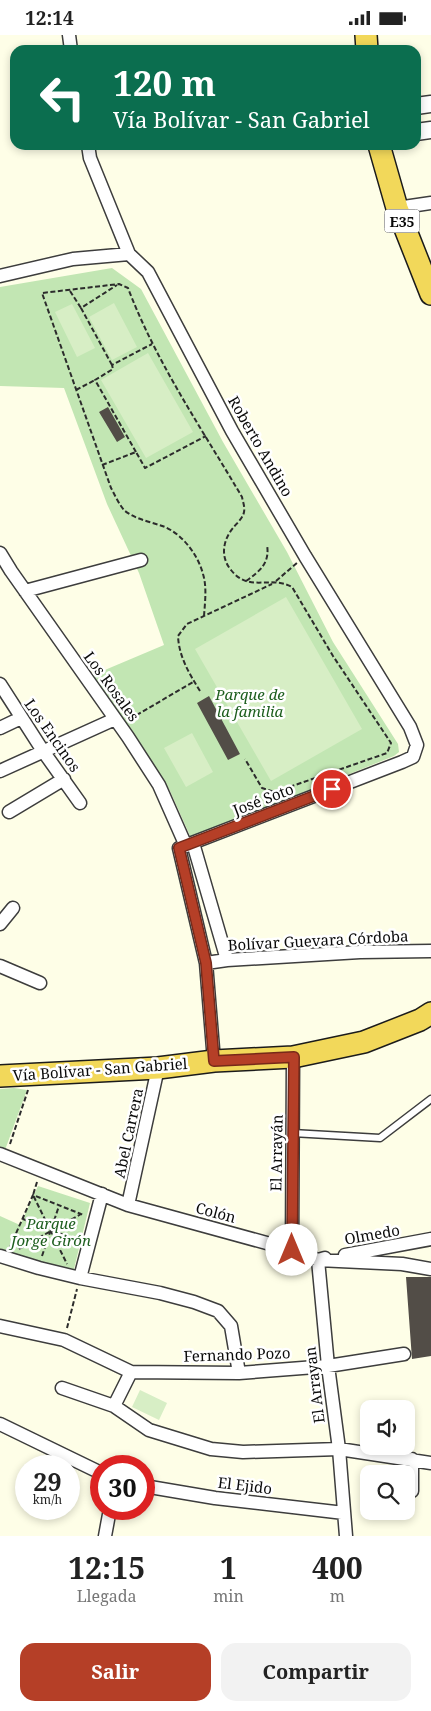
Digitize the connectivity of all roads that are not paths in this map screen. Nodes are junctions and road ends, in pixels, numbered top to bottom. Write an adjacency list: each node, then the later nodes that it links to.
1 (89, 150): 5 (street, Roberto Andino)
2 (380, 150): 4 (highway, E35)
3 (431, 203): 4 (street)
4 (397, 208): 7 (highway, E35)
5 (129, 253): 6 (street); 16 (street, Roberto Andino)
6 (0, 276)
7 (431, 293)
8 (0, 553): 10 (street, Los Rosales)
9 (141, 560): 10 (street)
10 (26, 591): 13 (street, Los Rosales)
11 (0, 684): 12 (street, Los Encinos)
12 (21, 718): 14 (street); 15 (street, Los Encinos)
13 (117, 722): 15 (street); 21 (street, Los Rosales)
14 (0, 728)
15 (43, 751): 17 (street); 18 (street, Los Encinos)
16 (413, 757): 21 (street, José Soto)
17 (0, 771)
18 (64, 779): 19 (street, Los Encinos); 20 (street)
19 (80, 803)
20 (9, 812)
21 (186, 846): 25 (street); 26 (street, Los Rosales)
22 (12, 908): 23 (street)
23 (0, 924)
24 (431, 951): 25 (street, Bolívar Guevara Córdoba)
25 (227, 960): 26 (street, Bolívar Guevara Córdoba)
26 (206, 963): 31 (street, Los Rosales)
27 (0, 966): 28 (street)
28 (40, 983)
29 (431, 1013): 30 (highway, Vía Bolívar - San Gabriel)
30 (294, 1057): 31 (highway, Vía Bolívar - San Gabriel); 35 (street, El Arrayán)
31 (214, 1061): 32 (highway, Vía Bolívar - San Gabriel)
32 (158, 1067): 33 (highway, Vía Bolívar - San Gabriel); 38 (street, Abel Carrera)
33 (0, 1076)
34 (431, 1099): 35 (lane)
35 (292, 1133): 41 (street, El Arrayán)
36 (3, 1156): 37 (street, Colón)
37 (102, 1194): 38 (street, Colón); 46 (street)
38 (128, 1205): 41 (street, Colón)
39 (431, 1239): 40 (street, Olmedo)
40 (402, 1245): 43 (street, Olmedo); 44 (street)
41 (292, 1250): 43 (street, Colón)
42 (3, 1257): 46 (street)
43 (318, 1260): 44 (street, Colón); 49 (street, El Arrayan)
44 (402, 1264): 45 (street, Colón)
45 (431, 1269)
46 (77, 1278): 51 (street)
47 (0, 1326): 50 (street, Fernando Pozo)
48 (404, 1354): 49 (street, Fernando Pozo)
49 (328, 1366): 51 (street, Fernando Pozo); 55 (street, El Arrayan)
50 (131, 1372): 51 (street, Fernando Pozo); 53 (street)
51 (239, 1373)
52 (62, 1388): 53 (street)
53 (114, 1406): 55 (street)
54 (0, 1424): 59 (street)
55 (339, 1449): 56 (street); 61 (street, El Arrayan)
56 (412, 1459): 57 (street); 58 (street)
57 (431, 1463)
58 (412, 1465)
59 (90, 1468)
60 (155, 1488): 61 (street, El Ejido)
61 (344, 1513): 64 (street, El Arrayan)
62 (108, 1520): 63 (street)
63 (105, 1536)
64 (346, 1536)

